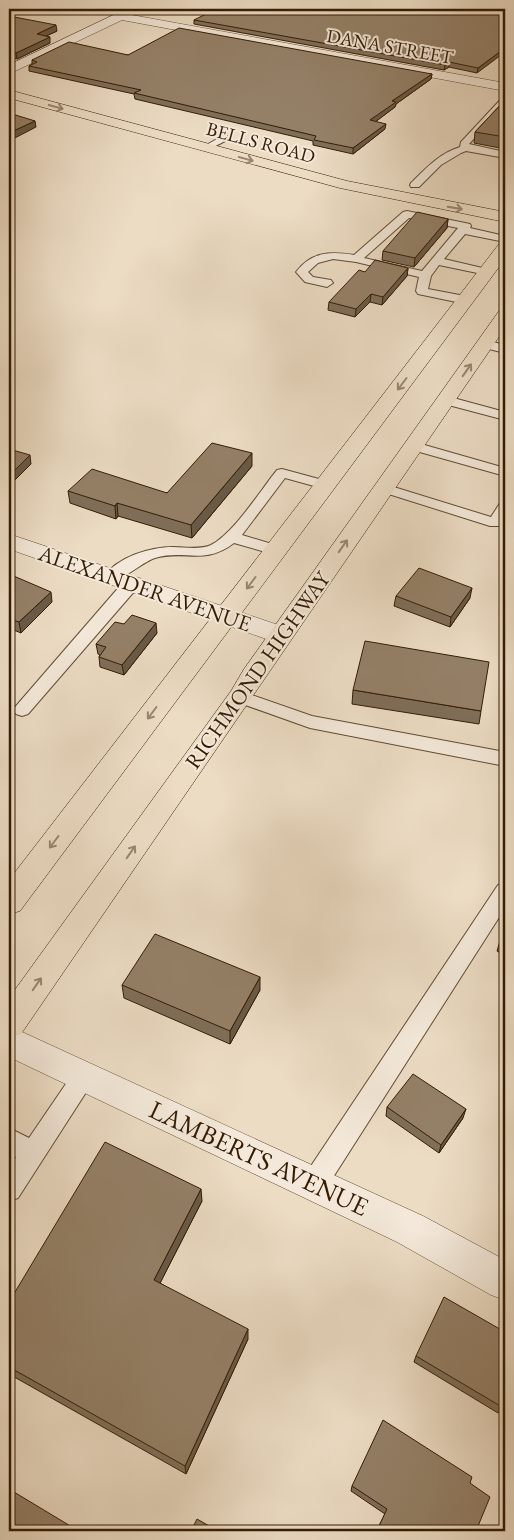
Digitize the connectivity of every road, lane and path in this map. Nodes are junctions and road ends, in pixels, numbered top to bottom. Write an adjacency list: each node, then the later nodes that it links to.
1 (135, 9): 2 (street)
2 (120, 16): 3 (street); 4 (street, DANA STREET)
3 (10, 81): 8 (main road, BELLS ROAD, one-way to 8)
4 (505, 87)
5 (40, 89): 7 (main road, BELLS ROAD)
6 (505, 100): 9 (lane)
7 (224, 138): 8 (lane); 11 (main road, BELLS ROAD)
8 (206, 148): 15 (main road, BELLS ROAD, one-way to 15)
9 (466, 148): 10 (lane); 13 (lane)
10 (505, 155)
11 (340, 169)
12 (366, 175): 13 (main road)
13 (403, 183): 14 (main road)
14 (431, 188)
15 (419, 201): 16 (lane); 17 (main road, BELLS ROAD, one-way to 17)
16 (407, 214): 18 (lane); 21 (lane)
17 (505, 217)
18 (462, 230): 19 (lane); 22 (lane)
19 (505, 239)
20 (505, 248): 23 (main road)
21 (356, 259): 24 (lane); 25 (lane)
22 (437, 260): 23 (lane); 24 (lane)
23 (487, 272): 26 (main road)
24 (425, 275): 26 (lane)
25 (327, 283)
26 (466, 300): 33 (main road, one-way to 33)
27 (505, 315): 28 (main road, RICHMOND HIGHWAY)
28 (495, 346): 29 (main road, RICHMOND HIGHWAY, one-way to 28)
29 (446, 400): 30 (lane); 31 (main road, RICHMOND HIGHWAY)
30 (505, 416)
31 (414, 446): 32 (lane); 34 (main road, RICHMOND HIGHWAY)
32 (505, 472)
33 (325, 485): 36 (lane); 38 (main road)
34 (384, 488): 35 (lane); 41 (main road, RICHMOND HIGHWAY, one-way to 34)
35 (505, 506)
36 (232, 537): 38 (lane); 39 (lane)
37 (9, 541): 39 (street, ALEXANDER AVENUE)
38 (276, 550): 40 (main road, one-way to 40)
39 (122, 580): 40 (street, ALEXANDER AVENUE); 43 (lane)
40 (226, 616): 41 (street, ALEXANDER AVENUE); 46 (main road, one-way to 46)
41 (281, 635): 42 (main road, RICHMOND HIGHWAY)
42 (240, 697): 44 (lane); 47 (main road, RICHMOND HIGHWAY, one-way to 42)
43 (22, 710)
44 (505, 759)
45 (505, 891): 52 (lane)
46 (9, 902)
47 (9, 1024)
48 (9, 1041): 49 (street, LAMBERTS AVENUE)
49 (84, 1076): 51 (lane); 52 (street, LAMBERTS AVENUE)
50 (9, 1139): 51 (lane)
51 (33, 1153): 53 (lane)
52 (314, 1184): 54 (street, LAMBERTS AVENUE)
53 (9, 1189)
54 (505, 1281)

